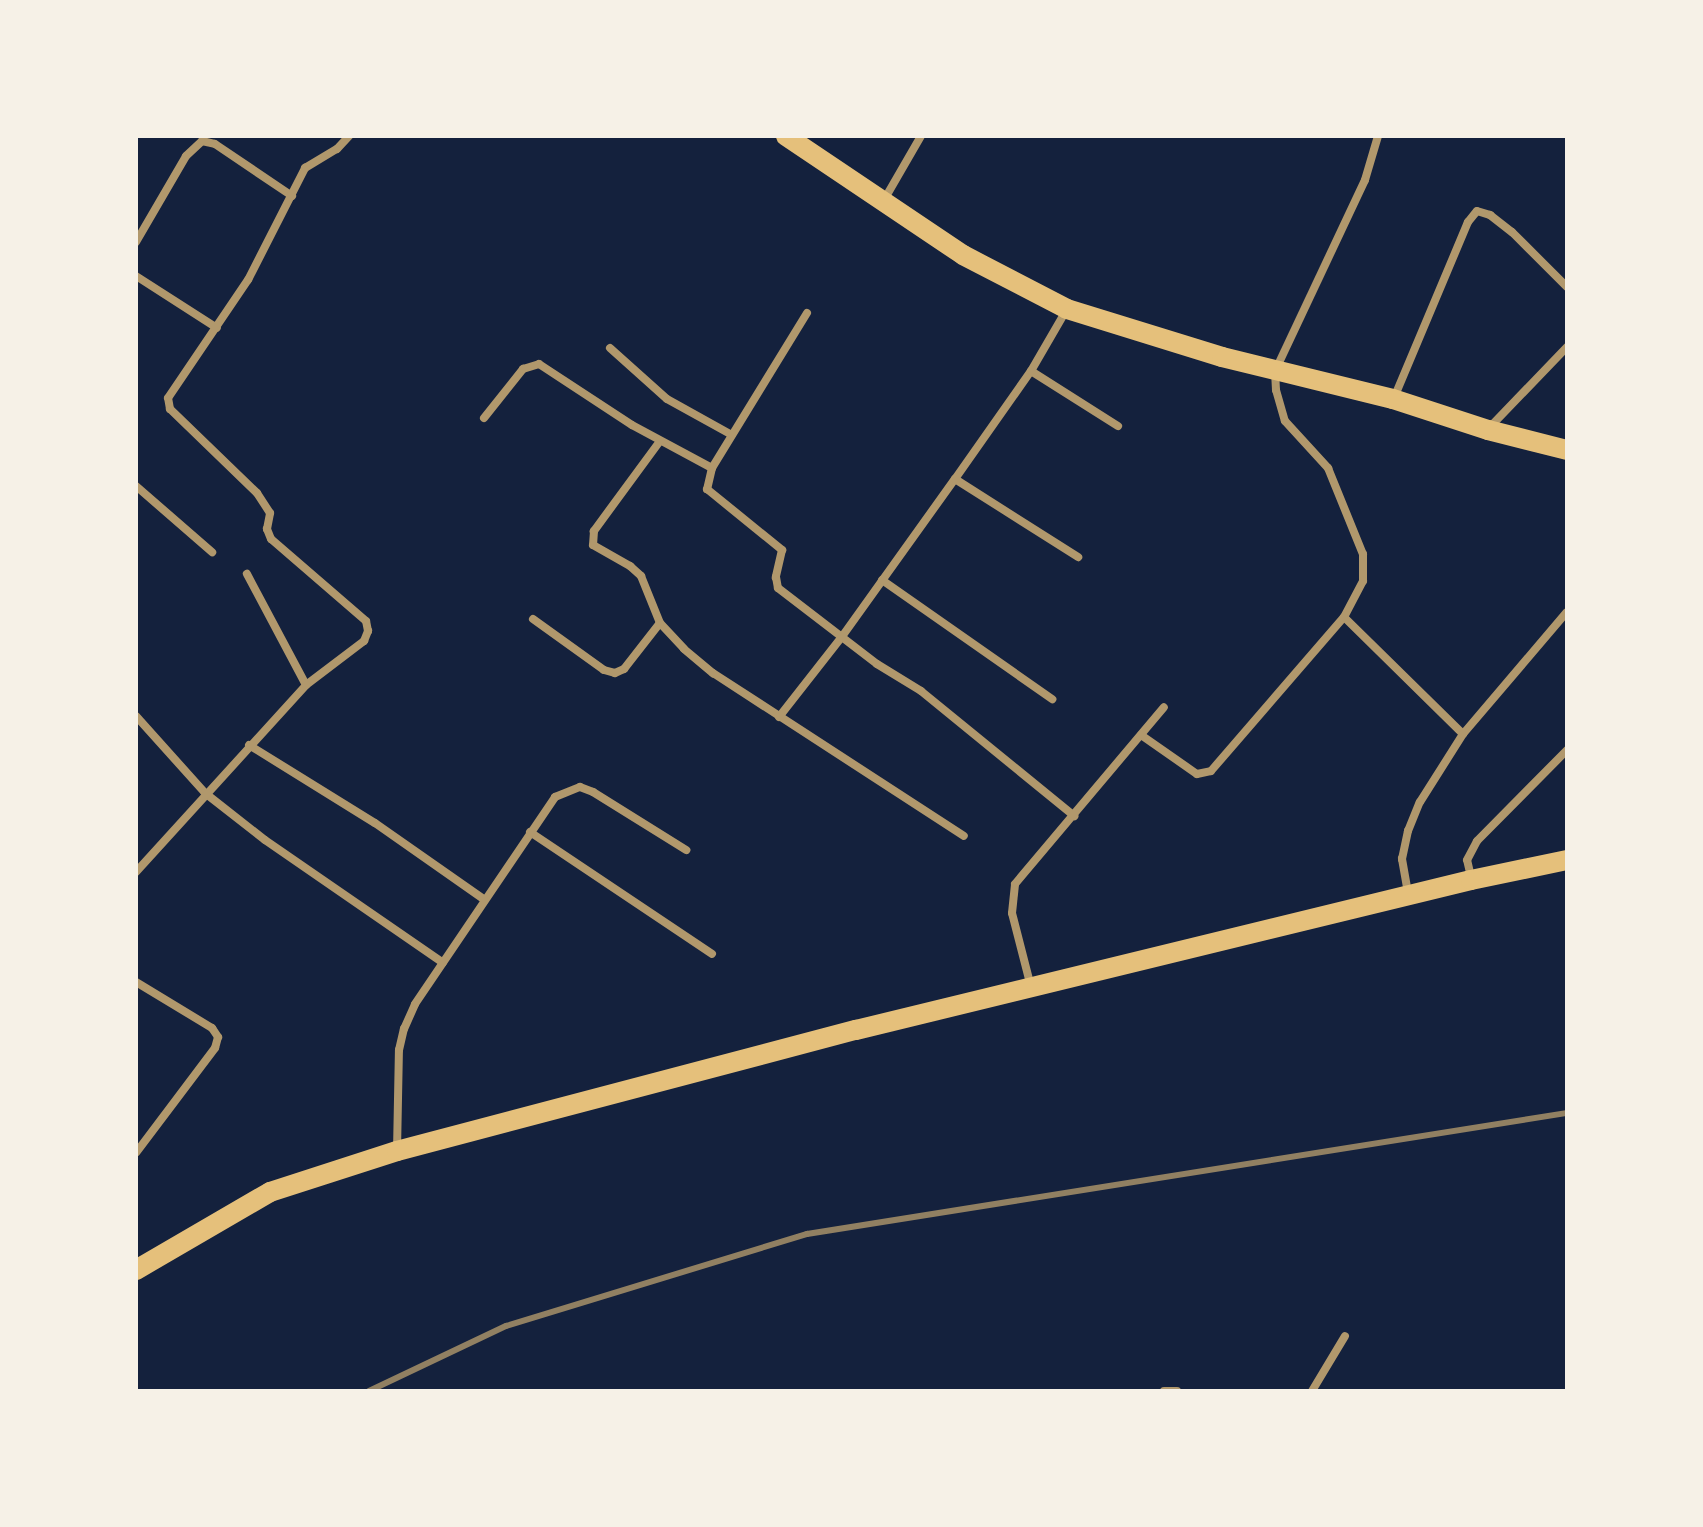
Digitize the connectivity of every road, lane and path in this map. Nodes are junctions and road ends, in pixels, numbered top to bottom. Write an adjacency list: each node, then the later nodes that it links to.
1 (349, 136): 5 (street)
2 (786, 136): 6 (highway)
3 (921, 136): 6 (street)
4 (1378, 136): 16 (street)
5 (292, 196): 7 (street); 12 (street)
6 (884, 200): 10 (highway)
7 (136, 242)
8 (136, 276): 12 (street)
9 (1567, 287): 17 (street)
10 (1067, 309): 15 (street); 16 (highway)
11 (807, 313): 21 (street)
12 (217, 328): 36 (street)
13 (1567, 347): 20 (street)
14 (610, 348): 21 (street)
15 (1031, 371): 19 (street); 25 (street)
16 (1275, 371): 17 (highway); 32 (street)
17 (1393, 399): 20 (highway)
18 (484, 418): 22 (street)
19 (1118, 426)
20 (1488, 430): 23 (highway)
21 (732, 435): 24 (street)
22 (660, 441): 24 (street); 34 (street)
23 (1567, 450)
24 (712, 468): 35 (street)
25 (955, 479): 28 (street); 30 (street)
26 (136, 486): 27 (street)
27 (212, 552)
28 (1078, 557)
29 (247, 574): 36 (street)
30 (882, 580): 35 (street); 37 (street)
31 (1567, 612): 41 (street)
32 (1344, 617): 41 (street); 42 (street)
33 (533, 619): 34 (street)
34 (660, 623): 40 (street)
35 (841, 638): 40 (street); 46 (street)
36 (306, 685): 43 (street)
37 (1052, 699)
38 (1164, 707): 42 (street)
39 (136, 716): 45 (street)
40 (779, 717): 48 (street)
41 (1463, 734): 53 (street)
42 (1141, 735): 46 (street)
43 (249, 745): 45 (street); 54 (street)
44 (1567, 750): 52 (street)
45 (205, 793): 51 (street); 56 (street)
46 (1074, 816): 58 (street)
47 (530, 832): 49 (street); 54 (street); 55 (street)
48 (964, 836)
49 (686, 850)
50 (1567, 860): 52 (highway)
51 (136, 872)
52 (1471, 880): 53 (highway)
53 (1408, 895): 58 (highway)
54 (485, 900): 56 (street)
55 (712, 954)
56 (443, 963): 59 (street)
57 (136, 982): 60 (street)
58 (1031, 987): 59 (highway)
59 (397, 1151): 61 (highway)
60 (136, 1153)
61 (136, 1270)
62 (1345, 1336): 65 (street)
63 (1164, 1391): 64 (street)
64 (1177, 1391)
65 (1312, 1391)

